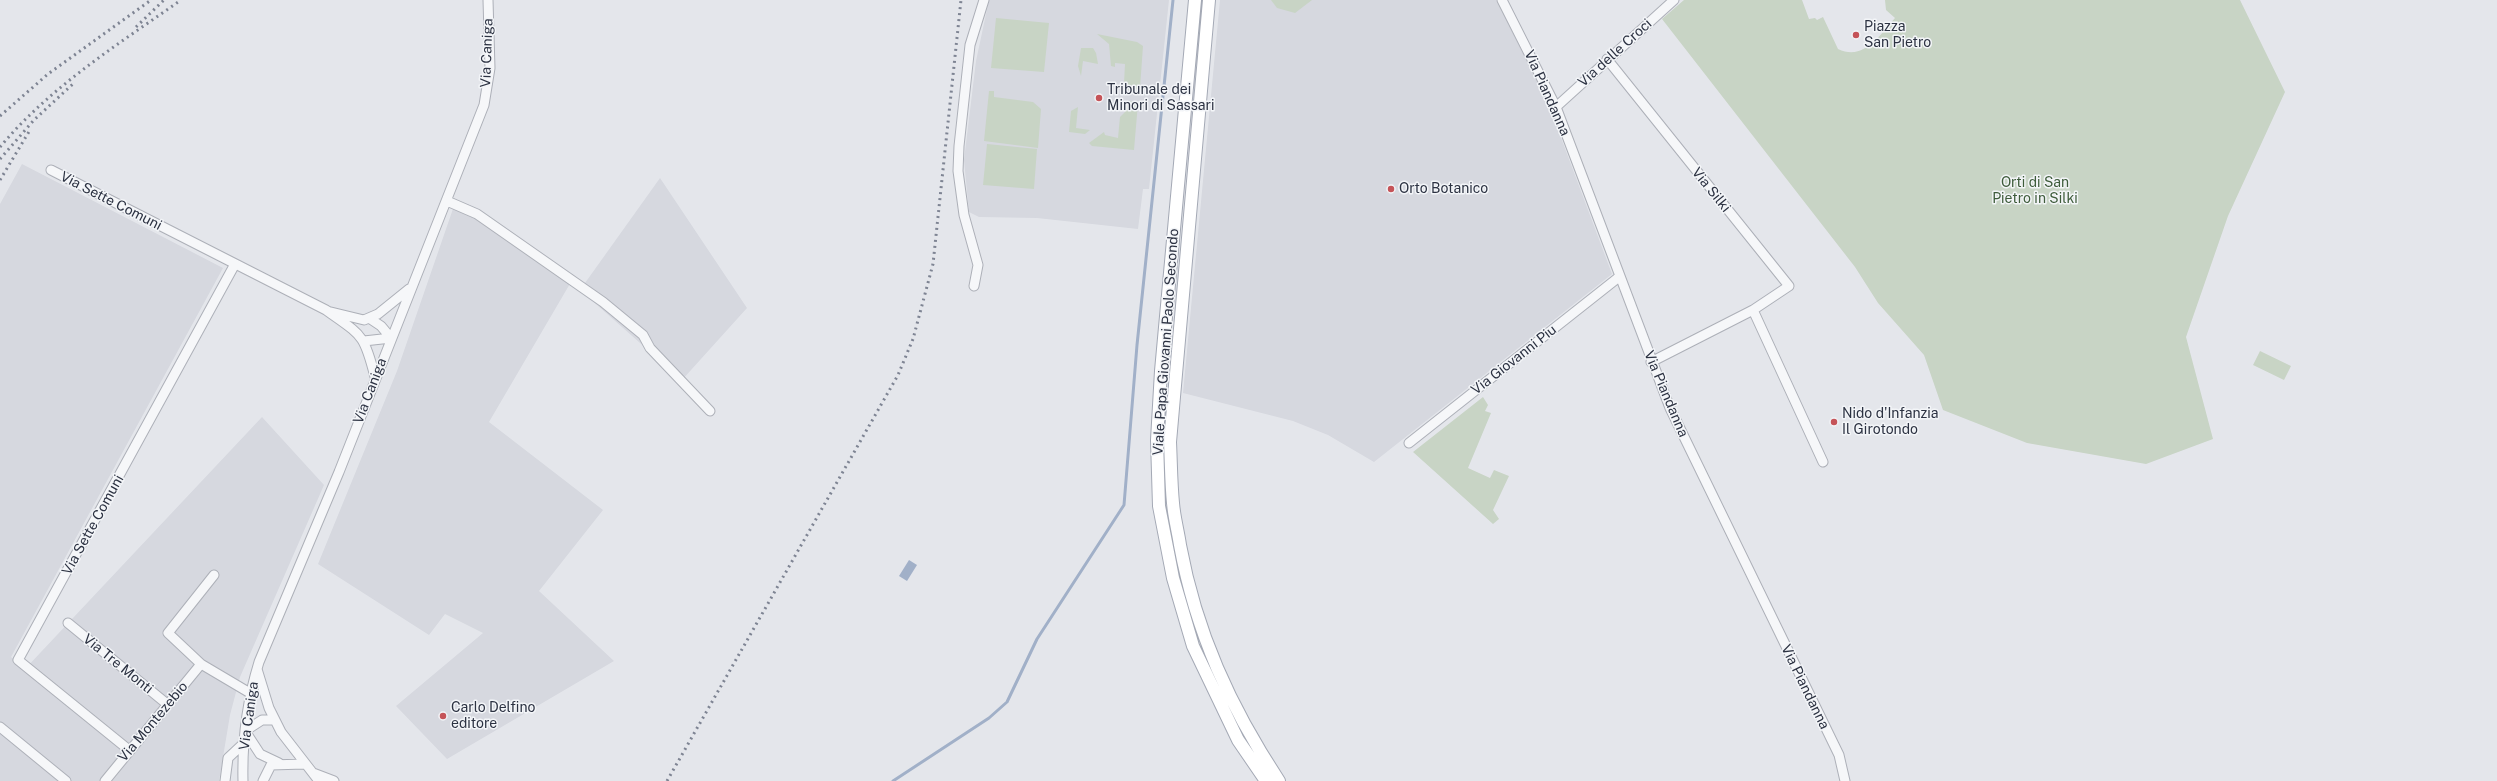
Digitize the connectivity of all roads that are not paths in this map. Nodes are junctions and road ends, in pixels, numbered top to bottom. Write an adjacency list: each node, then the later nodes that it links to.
1 (488, 0): 10 (street, Via Caniga)
2 (984, 0): 13 (street)
3 (1195, 0): 46 (main road, Viale Papa Giovanni Paolo Secondo)
4 (1209, 0): 47 (main road, Viale Papa Giovanni Paolo Secondo)
5 (1502, 0): 8 (street, Via Piandanna)
6 (1674, 0): 7 (street, Via delle Croci)
7 (1607, 59): 8 (street, Via delle Croci); 16 (street, Via Silki)
8 (1556, 107): 12 (street, Via Piandanna)
9 (51, 170): 11 (street, Via Sette Comuni)
10 (446, 201): 14 (street, Via Caniga); 22 (street)
11 (235, 264): 15 (street, Via Sette Comuni); 35 (street, Via Sette Comuni)
12 (1619, 277): 20 (street, Via Piandanna); 23 (street, Via Giovanni Piu)
13 (974, 286)
14 (411, 288): 17 (street); 18 (street, Via Caniga)
15 (326, 310): 17 (street, Via Sette Comuni); 19 (street, Via Sette Comuni)
16 (1753, 310): 20 (street, Via Silki); 24 (street)
17 (369, 318): 18 (street)
18 (390, 338): 19 (street); 21 (street, Via Caniga)
19 (364, 341): 21 (street, Via Sette Comuni)
20 (1651, 362): 48 (street, Via Piandanna)
21 (375, 377): 28 (street, Via Caniga)
22 (710, 411)
23 (1409, 443)
24 (1823, 462)
25 (214, 575): 27 (street)
26 (68, 623): 30 (street, Via Tre Monti)
27 (201, 664): 29 (street); 30 (street, Via Montezebio)
28 (257, 669): 29 (street, Via Caniga); 31 (street)
29 (250, 692): 33 (street, Via Caniga)
30 (167, 704): 35 (street, Via Montezebio)
31 (275, 720): 33 (street); 37 (street)
32 (0, 727): 39 (street)
33 (245, 731): 34 (street, Via Caniga); 36 (street)
34 (243, 744): 41 (street); 42 (street, Via Caniga)
35 (129, 750): 40 (street, Via Montezebio)
36 (279, 763): 37 (street); 43 (street)
37 (304, 764): 38 (street)
38 (312, 773): 44 (street); 45 (street)
39 (66, 781)
40 (104, 781)
41 (225, 781)
42 (243, 781)
43 (262, 781)
44 (319, 781)
45 (334, 781)
46 (1266, 781)
47 (1279, 781)
48 (1845, 781)

